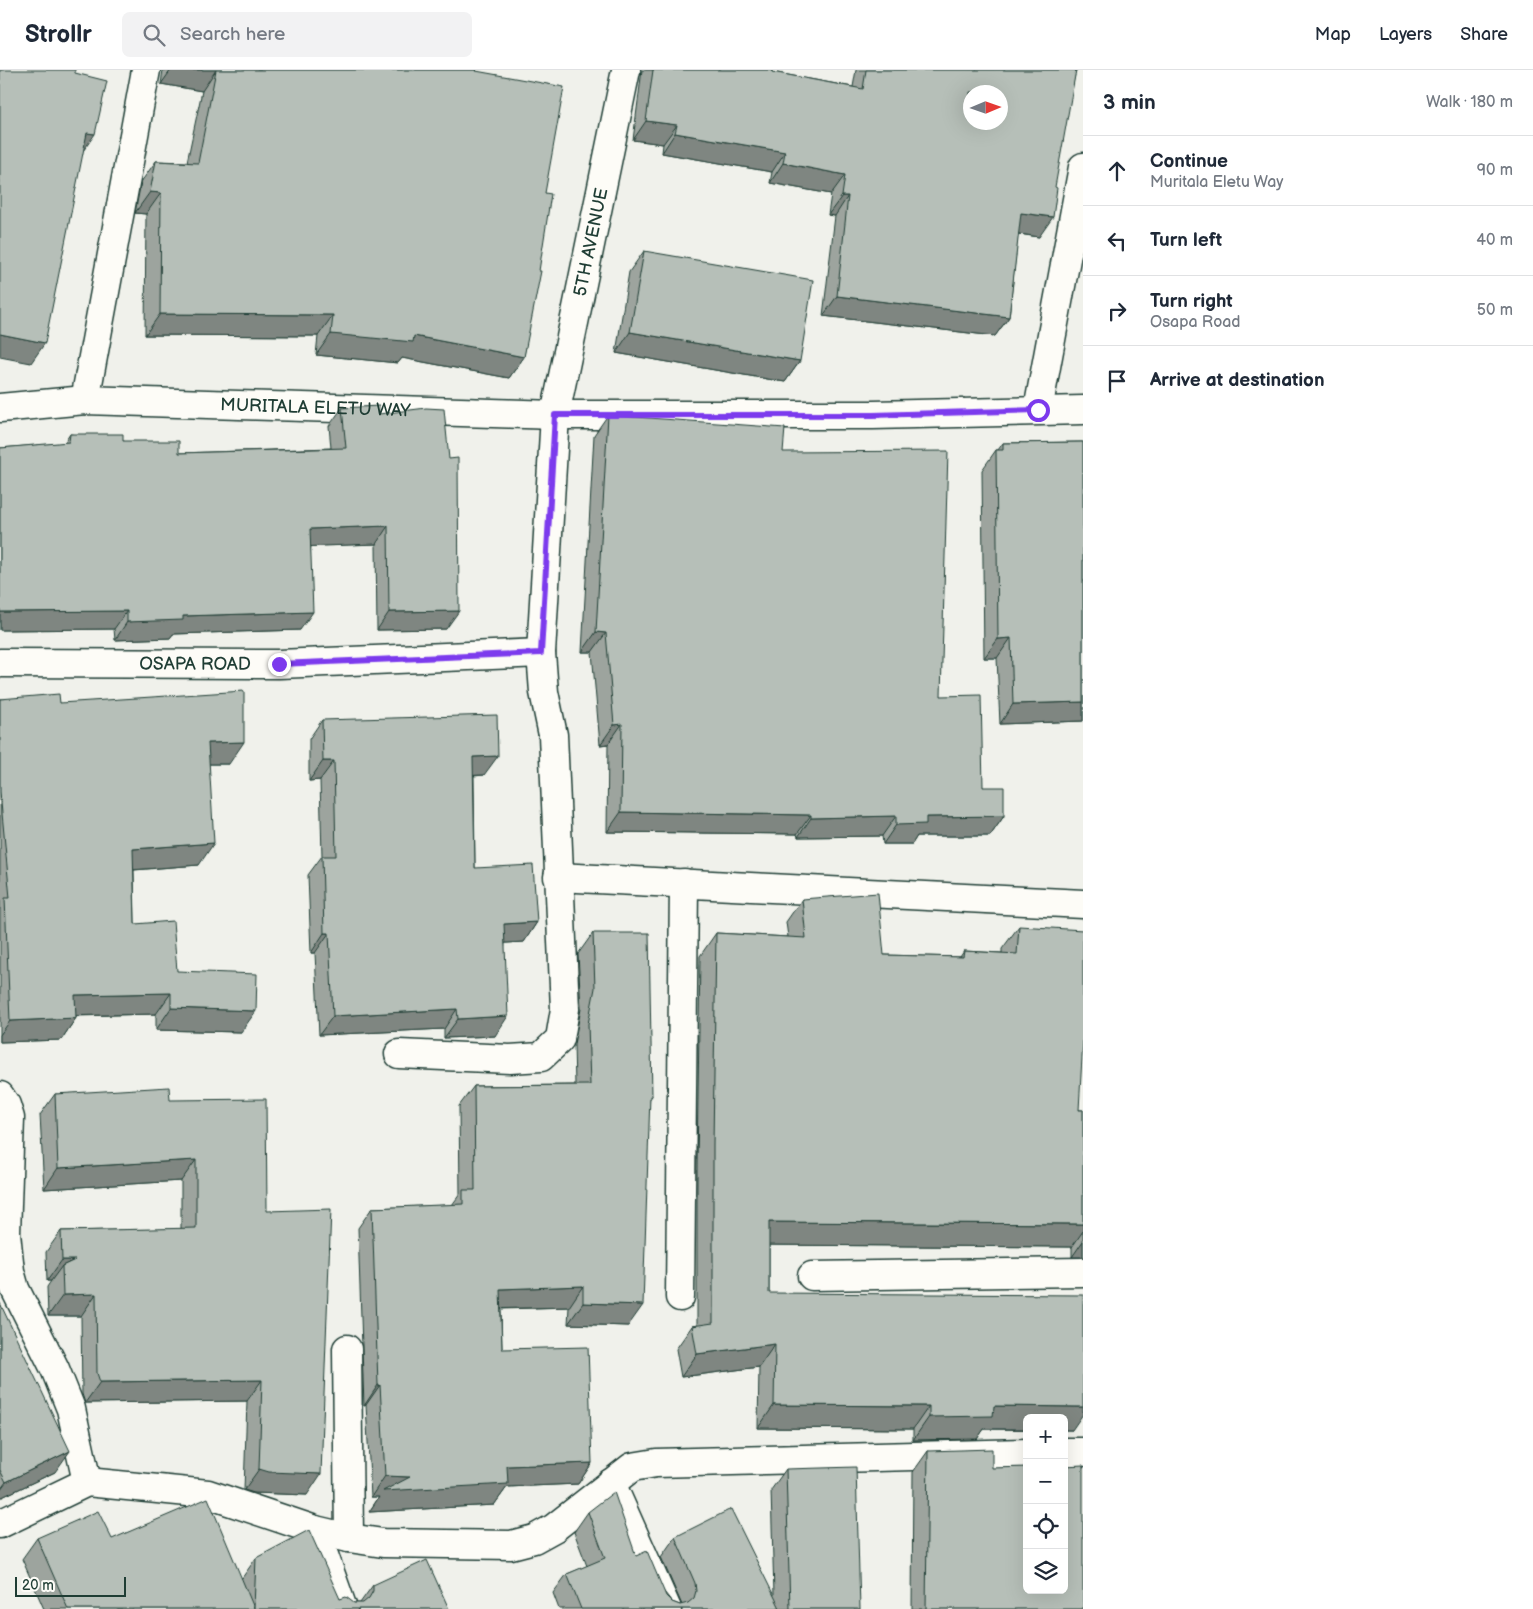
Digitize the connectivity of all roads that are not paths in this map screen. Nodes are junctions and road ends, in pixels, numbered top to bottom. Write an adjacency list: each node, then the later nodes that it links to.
1 (146, 70): 4 (street)
2 (626, 70): 8 (street, 5TH AVENUE)
3 (1083, 167): 6 (street)
4 (85, 400): 5 (street, MURITALA ELETU WAY); 8 (street, MURITALA ELETU WAY)
5 (0, 408)
6 (1038, 410): 7 (street, MURITALA ELETU WAY); 8 (street, MURITALA ELETU WAY)
7 (1083, 410)
8 (555, 415): 9 (street, 5TH AVENUE)
9 (541, 653): 10 (street, OSAPA ROAD); 11 (street, 5TH AVENUE)
10 (0, 663)
11 (558, 877): 12 (street); 14 (street, 5TH AVENUE)
12 (684, 883): 13 (street); 18 (street)
13 (1083, 904)
14 (399, 1054)
15 (0, 1096): 23 (street)
16 (1083, 1272): 17 (street)
17 (812, 1276)
18 (680, 1297)
19 (347, 1349): 27 (street)
20 (1068, 1452): 21 (street)
21 (1083, 1452)
22 (1023, 1453): 24 (street)
23 (87, 1482): 25 (street); 26 (street)
24 (611, 1483): 27 (street); 29 (street)
25 (0, 1524)
26 (315, 1530): 27 (street); 28 (street)
27 (349, 1538)
28 (343, 1609)
29 (667, 1609)

